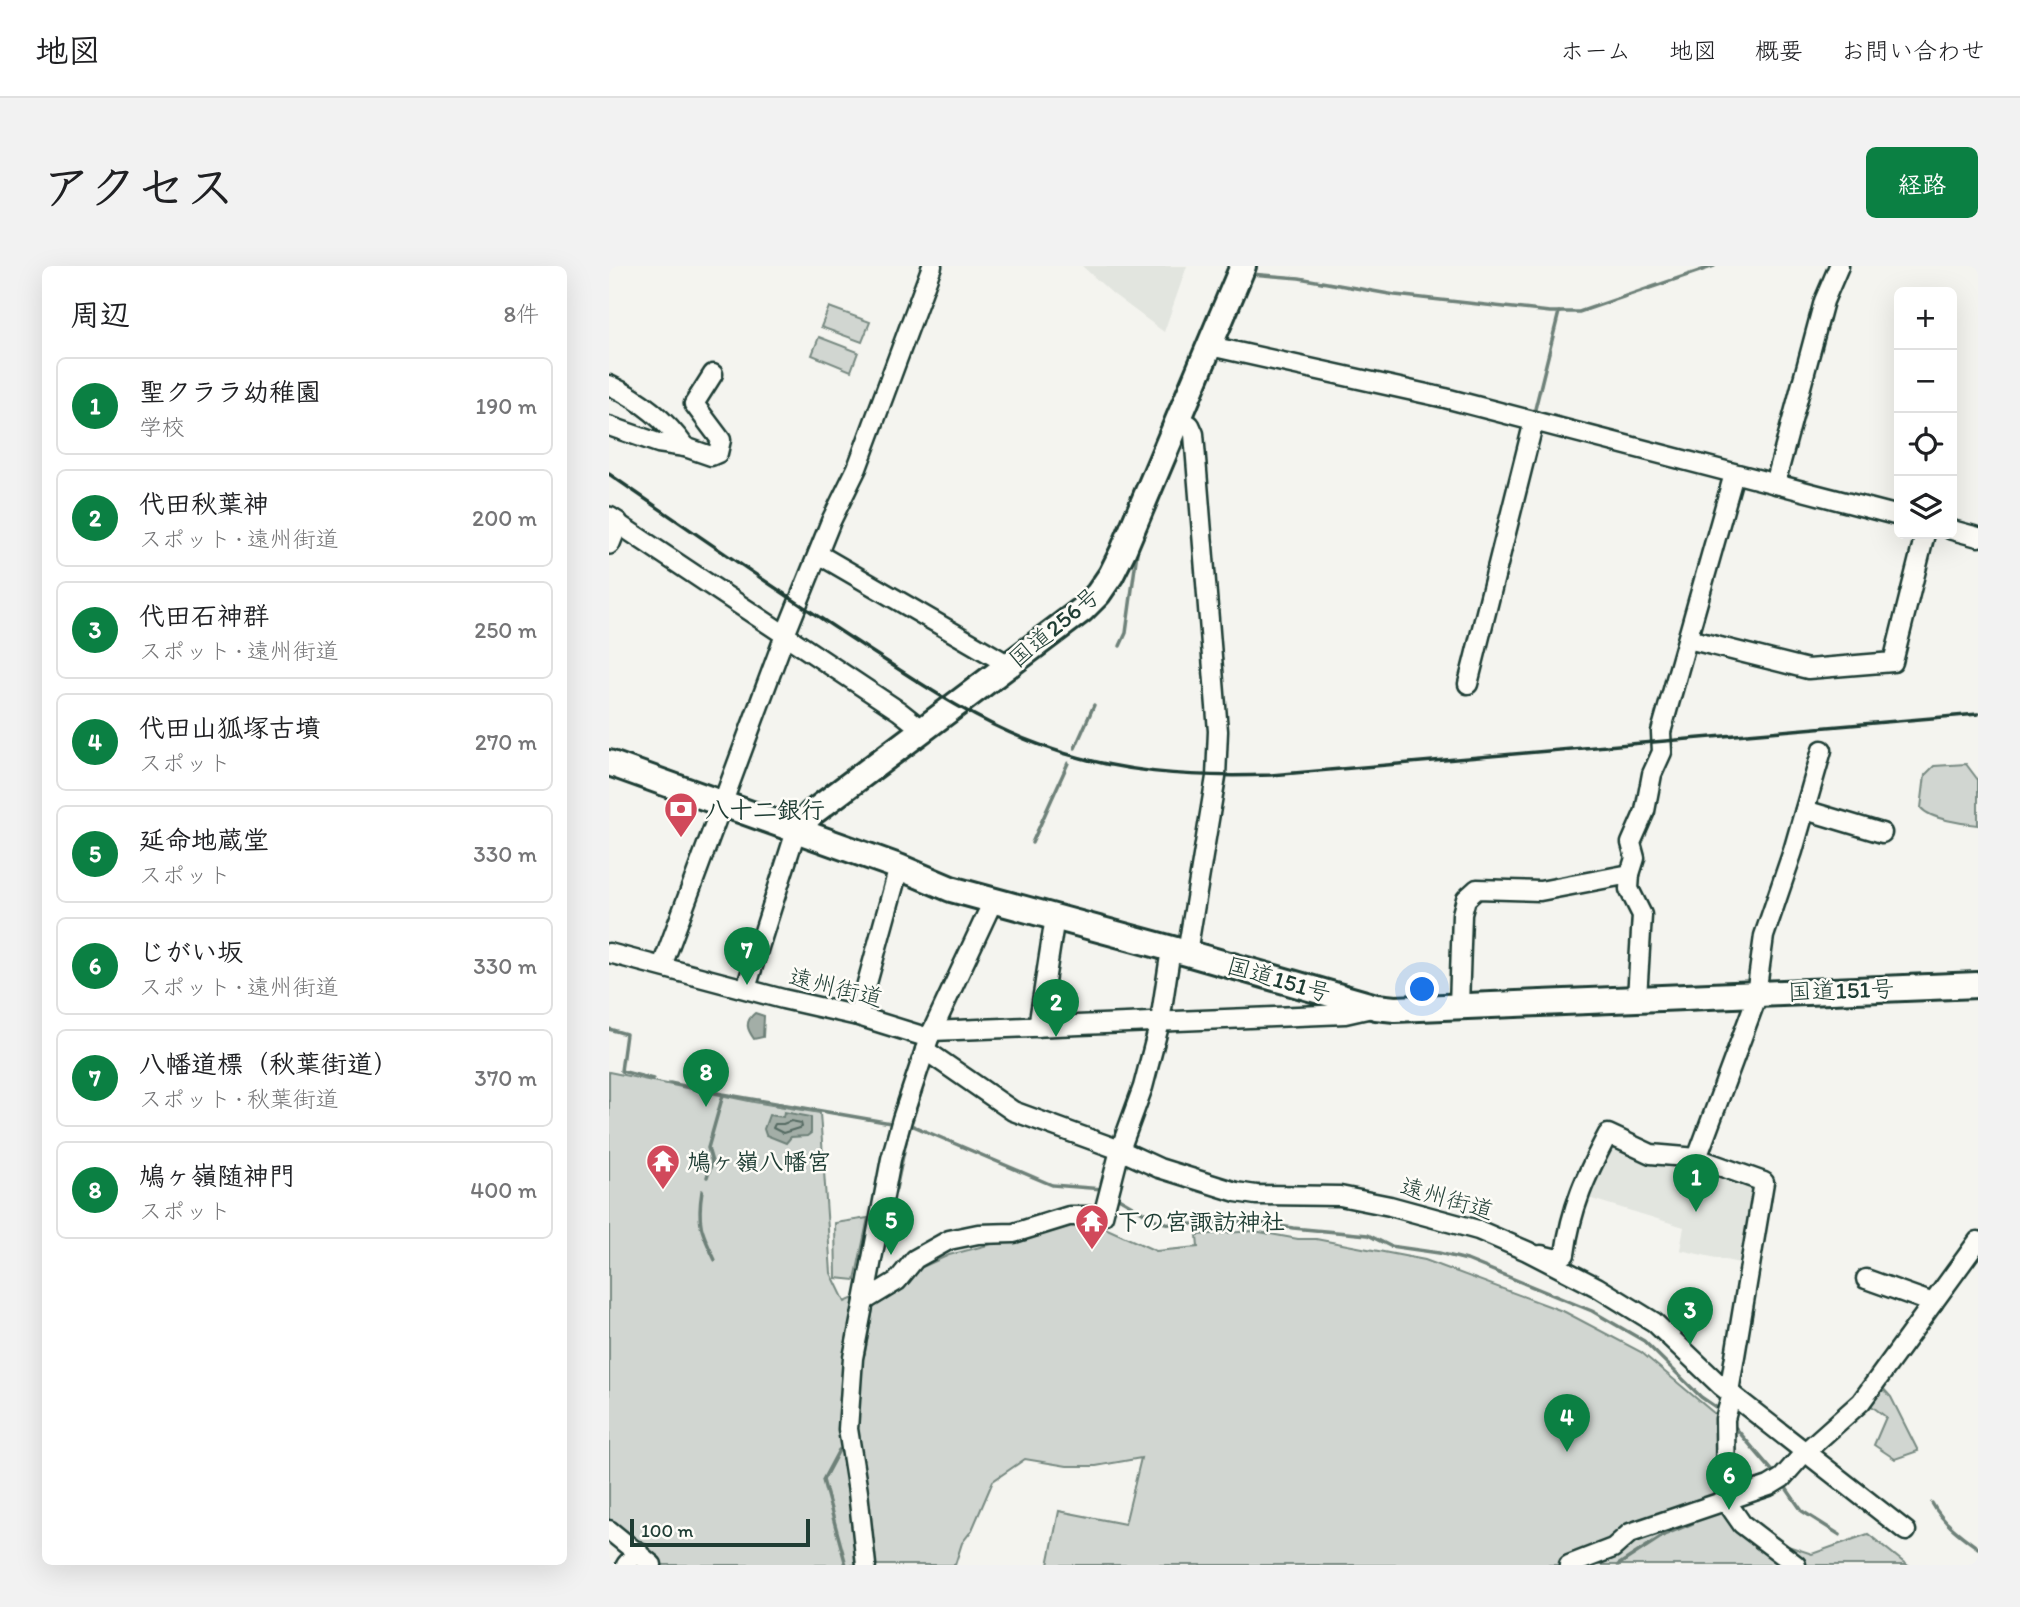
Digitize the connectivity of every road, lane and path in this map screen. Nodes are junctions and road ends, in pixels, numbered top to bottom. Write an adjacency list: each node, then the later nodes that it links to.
1 (932, 266): 18 (street)
2 (1243, 266): 4 (highway, 国道256号)
3 (1839, 266): 12 (street)
4 (1210, 346): 7 (highway, 国道256号); 8 (street)
5 (713, 374): 10 (street)
6 (609, 385): 10 (street)
7 (1179, 418): 21 (highway, 国道256号); 34 (street)
8 (1534, 421): 11 (street); 22 (street)
9 (609, 426): 10 (street)
10 (685, 447)
11 (1734, 474): 12 (street); 20 (street)
12 (1775, 484): 13 (street)
13 (1894, 515)
14 (612, 528): 19 (street)
15 (1957, 531): 16 (street)
16 (1978, 537)
17 (1924, 539): 20 (street)
18 (818, 554): 19 (street); 21 (street)
19 (785, 635): 23 (street); 26 (street)
20 (1689, 639): 31 (street)
21 (1009, 665): 23 (highway, 国道256号)
22 (1468, 684)
23 (923, 730): 28 (highway, 国道256号)
24 (1822, 750): 27 (street)
25 (609, 763): 26 (highway, 国道151号)
26 (722, 804): 28 (highway, 国道151号); 36 (street)
27 (1805, 810): 29 (street); 39 (street)
28 (796, 831): 30 (highway, 国道151号); 38 (street)
29 (1882, 833)
30 (899, 867): 32 (highway, 国道151号); 43 (street)
31 (1630, 874): 40 (street); 41 (street)
32 (993, 901): 33 (highway, 国道151号); 46 (street)
33 (1055, 916): 34 (highway, 国道151号); 45 (street)
34 (1179, 951): 42 (highway, 国道151号); 44 (street)
35 (609, 953): 36 (street, 遠州街道)
36 (662, 966): 38 (street, 遠州街道)
37 (1978, 985): 39 (highway, 国道151号)
38 (746, 988): 43 (street, 遠州街道)
39 (1756, 993): 40 (highway, 国道151号); 48 (street)
40 (1637, 998): 41 (highway, 国道151号)
41 (1459, 1006): 42 (highway, 国道151号)
42 (1375, 1007): 44 (street, 遠州街道)
43 (859, 1016): 46 (street, 遠州街道)
44 (1160, 1022): 45 (street, 遠州街道); 47 (street)
45 (1038, 1027): 46 (street, 遠州街道)
46 (929, 1040): 47 (street, 遠州街道); 55 (street)
47 (1120, 1150): 50 (street, 遠州街道); 55 (street)
48 (1697, 1158): 51 (street); 57 (street)
49 (1978, 1241): 52 (street)
50 (1527, 1251): 51 (street); 54 (street, 遠州街道)
51 (1566, 1254): 54 (street)
52 (1971, 1263): 56 (street)
53 (1866, 1279): 56 (street)
54 (1597, 1287): 57 (street, 遠州街道)
55 (864, 1301): 64 (street)
56 (1933, 1303): 58 (street)
57 (1730, 1393): 58 (street, 遠州街道); 59 (street)
58 (1805, 1452): 59 (street); 61 (street, 遠州街道)
59 (1726, 1501): 65 (street); 66 (street)
60 (609, 1530): 62 (street)
61 (1906, 1531)
62 (632, 1558): 63 (street)
63 (652, 1565)
64 (866, 1565)
65 (1569, 1565)
66 (1796, 1565)

